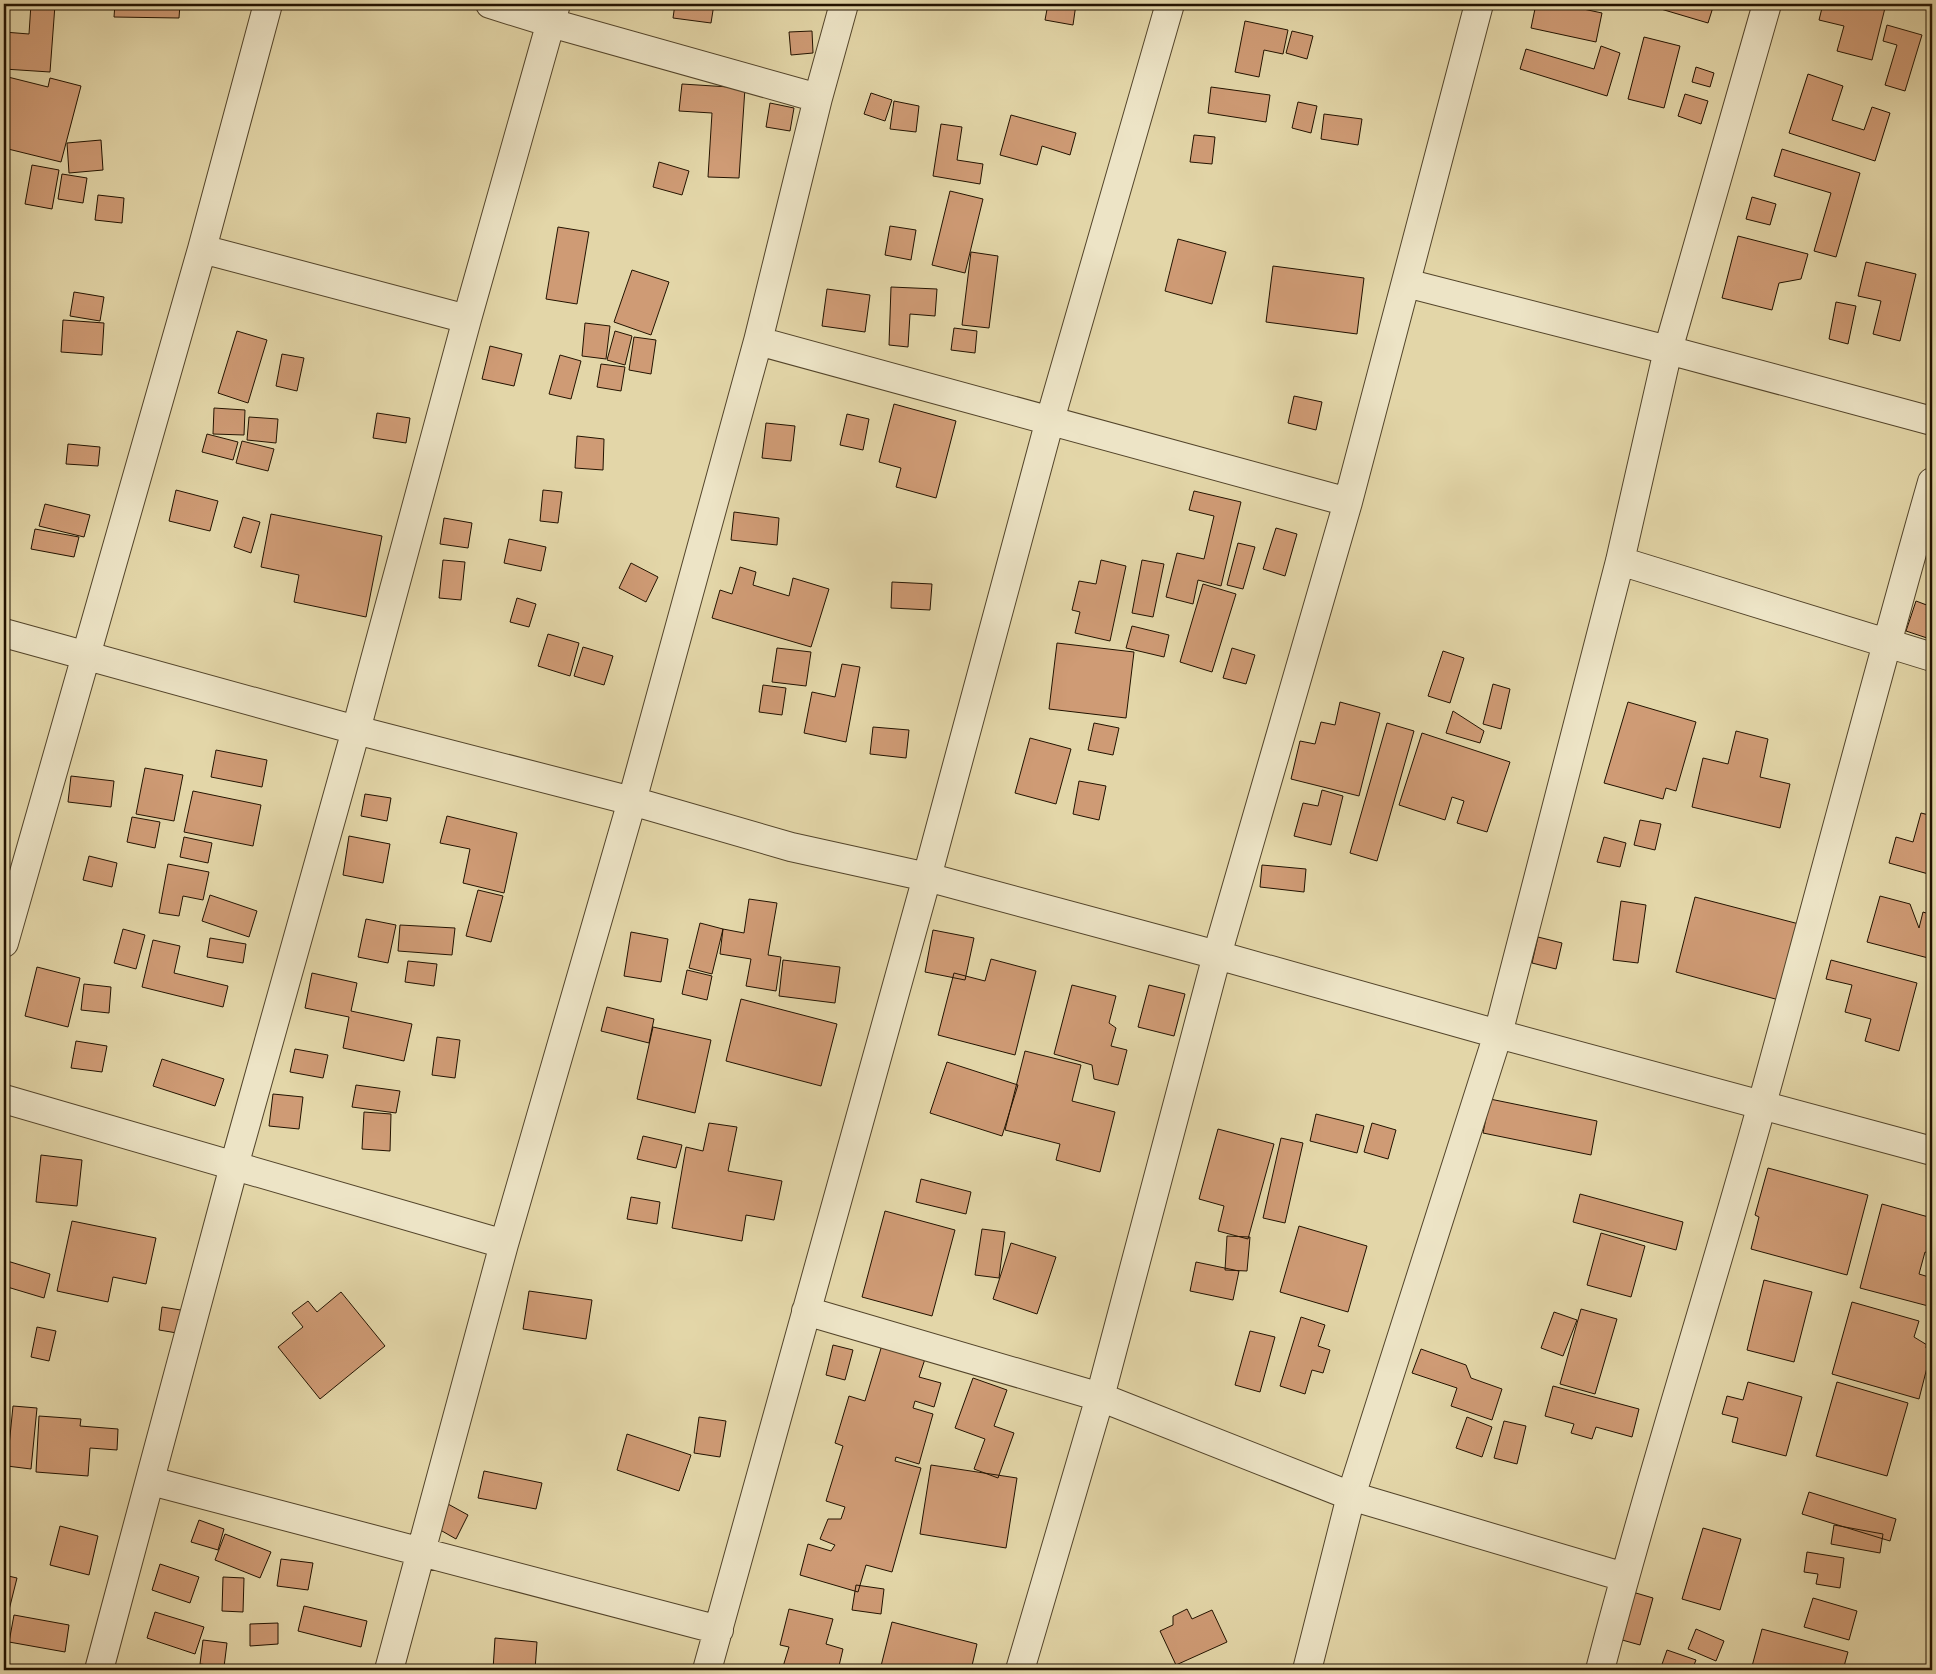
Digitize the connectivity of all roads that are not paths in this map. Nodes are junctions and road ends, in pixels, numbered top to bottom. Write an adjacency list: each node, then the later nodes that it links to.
1 (268, 4): 9 (street)
2 (490, 4): 7 (street)
3 (844, 4): 8 (street)
4 (1170, 4): 14 (street)
5 (1479, 4): 10 (street)
6 (1766, 4): 13 (street)
7 (554, 14): 8 (street); 11 (street)
8 (818, 98): 12 (street)
9 (202, 249): 11 (street); 21 (street)
10 (1406, 283): 13 (street); 17 (street)
11 (467, 319): 23 (street)
12 (758, 341): 14 (street); 24 (street)
13 (1668, 350): 15 (street); 18 (street)
14 (1050, 420): 17 (street); 25 (street)
15 (1932, 421)
16 (1932, 482): 20 (street)
17 (1348, 502): 27 (street)
18 (1620, 561): 20 (street); 28 (street)
19 (4, 633): 21 (street)
20 (1886, 642): 22 (street); 30 (street)
21 (86, 655): 23 (street); 26 (street)
22 (1932, 657)
23 (356, 730): 24 (street); 32 (street)
24 (632, 801): 25 (street); 33 (street)
25 (927, 877): 27 (street); 34 (street)
26 (4, 943)
27 (1217, 955): 28 (street); 35 (street)
28 (1498, 1034): 30 (street); 37 (street)
29 (4, 1098): 32 (street)
30 (1762, 1106): 31 (street); 39 (street)
31 (1932, 1150)
32 (234, 1166): 33 (street); 36 (street)
33 (504, 1244): 38 (street)
34 (806, 1311): 35 (street); 40 (street)
35 (1100, 1397): 37 (street); 44 (street)
36 (150, 1481): 38 (street); 41 (street)
37 (1351, 1496): 39 (street); 45 (street)
38 (421, 1552): 40 (street); 42 (street)
39 (1624, 1577): 46 (street)
40 (719, 1630): 43 (street)
41 (99, 1670)
42 (389, 1670)
43 (707, 1670)
44 (1020, 1670)
45 (1307, 1670)
46 (1600, 1670)

